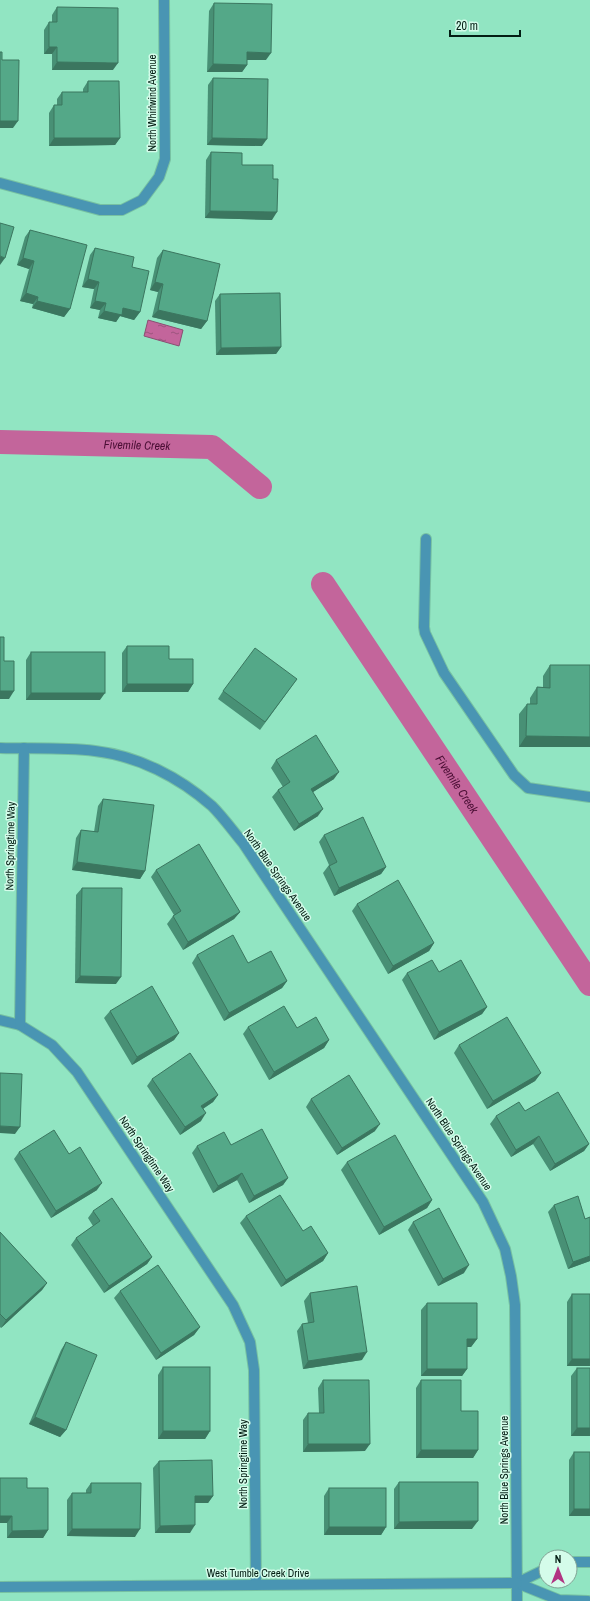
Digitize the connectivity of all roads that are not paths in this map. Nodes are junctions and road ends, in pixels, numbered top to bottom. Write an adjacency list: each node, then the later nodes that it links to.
1 (164, 0): 2 (street, North Whirlwind Avenue)
2 (0, 183)
3 (426, 539): 6 (street)
4 (0, 748): 5 (street, North Blue Springs Avenue)
5 (24, 748): 8 (street, North Springtime Way); 12 (street, North Blue Springs Avenue)
6 (590, 797)
7 (0, 1020): 8 (street)
8 (20, 1025): 13 (street, North Springtime Way)
9 (578, 1562): 10 (street)
10 (590, 1562)
11 (538, 1572): 12 (street, West Tumble Creek Drive)
12 (517, 1583): 13 (street, West Tumble Creek Drive); 15 (street, North Blue Springs Avenue); 16 (street, West Tumble Creek Drive)
13 (256, 1585): 14 (street, West Tumble Creek Drive)
14 (0, 1587)
15 (517, 1601)
16 (588, 1601)

